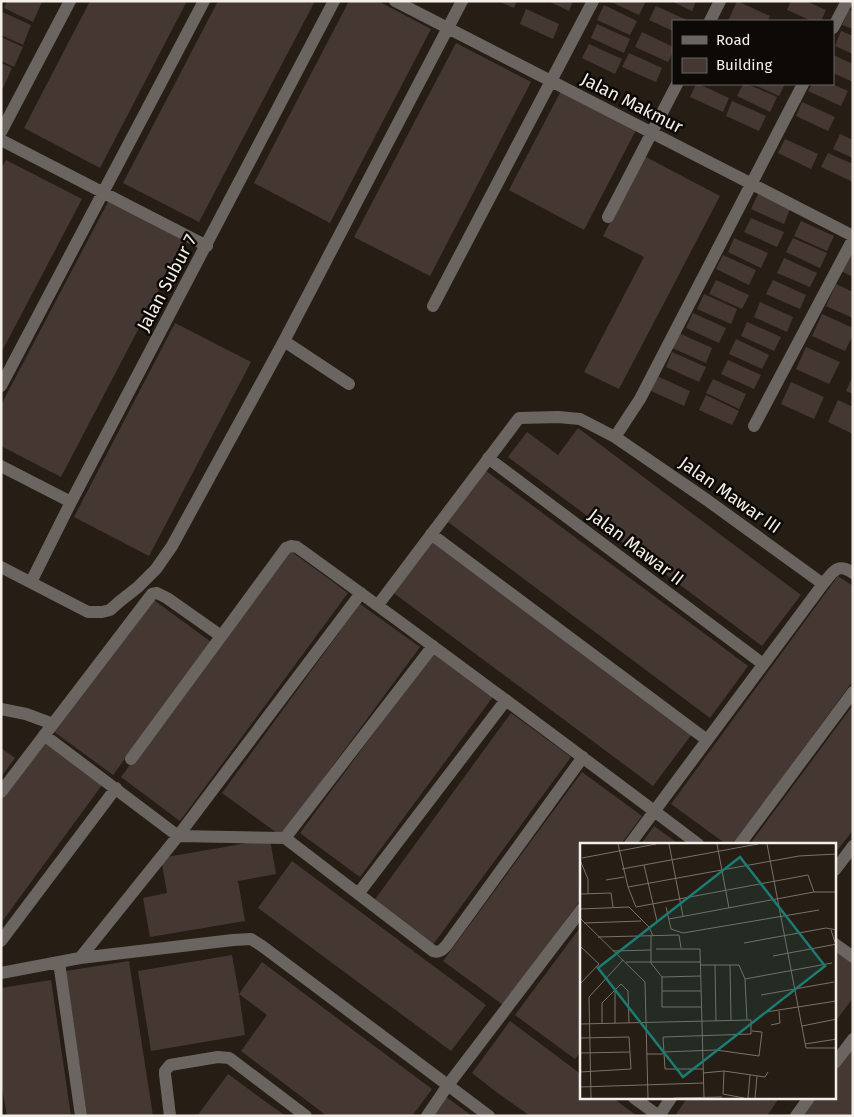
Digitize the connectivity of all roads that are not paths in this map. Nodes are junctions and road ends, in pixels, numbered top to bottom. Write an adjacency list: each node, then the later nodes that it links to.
1 (70, 1): 15 (street)
2 (204, 1): 19 (street)
3 (334, 1): 22 (street, Jalan Subur 7)
4 (395, 1): 11 (street, Jalan Makmur)
5 (462, 1): 11 (street)
6 (592, 1): 12 (street)
7 (720, 1): 9 (street)
8 (847, 1): 10 (street)
9 (710, 20)
10 (834, 26)
11 (448, 28): 12 (street, Jalan Makmur); 24 (street)
12 (551, 81): 16 (street, Jalan Makmur); 23 (street)
13 (676, 85): 16 (street)
14 (803, 85): 18 (street)
15 (1, 132)
16 (652, 133): 18 (street, Jalan Makmur); 20 (street)
17 (1, 140): 19 (street)
18 (751, 184): 21 (street, Jalan Makmur); 28 (street)
19 (102, 193): 22 (street); 26 (street)
20 (608, 217)
21 (853, 237): 27 (street)
22 (206, 246): 31 (street, Jalan Subur 7)
23 (433, 306)
24 (284, 341): 25 (street); 35 (street)
25 (348, 384)
26 (1, 386)
27 (754, 426)
28 (615, 437): 29 (street, Jalan Mawar III); 36 (street, Jalan Mawar III)
29 (488, 458): 32 (street); 41 (street, Jalan Mawar II)
30 (1, 466): 31 (street)
31 (71, 502): 35 (street, Jalan Subur 7)
32 (431, 534): 38 (street); 47 (street)
33 (1, 567): 35 (street)
34 (853, 573): 36 (street)
35 (31, 582)
36 (823, 584): 41 (street)
37 (361, 593): 38 (street); 39 (street); 53 (street)
38 (378, 605): 40 (street)
39 (220, 636): 45 (street); 49 (street)
40 (433, 646): 43 (street); 54 (street)
41 (762, 664): 47 (street)
42 (853, 692): 57 (street)
43 (506, 700): 48 (street); 60 (street)
44 (1, 710): 45 (street)
45 (53, 724): 46 (street)
46 (44, 735): 50 (street); 51 (street)
47 (707, 740): 52 (street)
48 (584, 757): 52 (street); 60 (street)
49 (131, 758)
50 (116, 788): 53 (street); 62 (street)
51 (1, 792)
52 (655, 812): 55 (street); 56 (street)
53 (178, 836): 54 (street); 65 (street)
54 (285, 838): 60 (street)
55 (631, 843)
56 (697, 843)
57 (741, 843)
58 (853, 846): 59 (street)
59 (836, 869)
60 (358, 894)
61 (580, 911): 70 (street)
62 (1, 941)
63 (836, 945): 64 (street)
64 (853, 957)
65 (80, 958): 66 (street); 70 (street)
66 (59, 962): 67 (street); 74 (street)
67 (1, 973)
68 (853, 1039): 69 (street)
69 (836, 1061)
70 (448, 1085): 77 (street); 78 (street)
71 (637, 1100): 79 (street)
72 (670, 1100): 79 (street)
73 (808, 1100): 80 (street)
74 (81, 1116)
75 (170, 1116): 76 (street)
76 (306, 1116)
77 (427, 1116)
78 (489, 1116)
79 (659, 1116)
80 (796, 1116)

